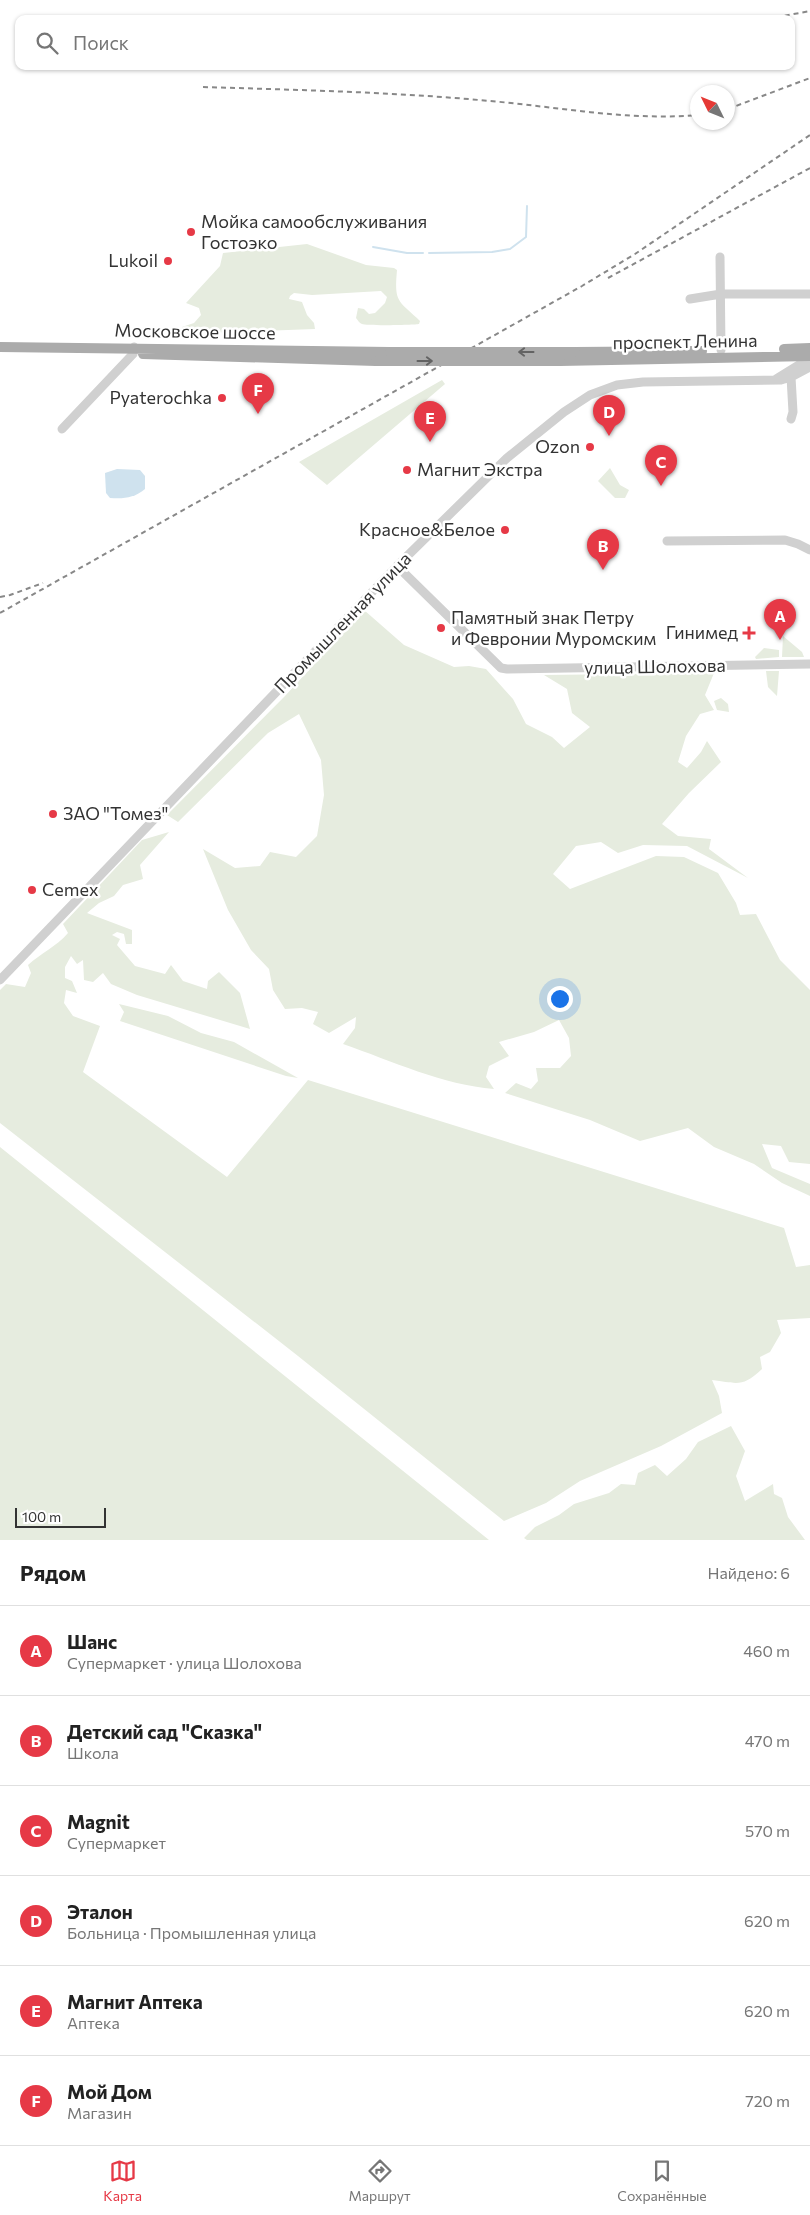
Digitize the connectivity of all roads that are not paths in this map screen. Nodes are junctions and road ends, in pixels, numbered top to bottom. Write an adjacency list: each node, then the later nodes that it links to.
1 (720, 257): 2 (street)
2 (721, 294): 3 (street); 4 (street); 7 (street)
3 (810, 294)
4 (690, 299)
5 (0, 347): 8 (main road, Московское шоссе)
6 (810, 348): 7 (main road, проспект Ленина)
7 (721, 350): 9 (main road, проспект Ленина, one-way to 9, bridge)
8 (134, 351): 9 (main road, Московское шоссе); 10 (main road, Московское шоссе); 13 (main road, Московское шоссе, one-way to 13, bridge); 18 (street)
9 (390, 352)
10 (0, 354)
11 (776, 356): 12 (main road, проспект Ленина); 13 (main road, проспект Ленина); 16 (street)
12 (810, 357): 16 (street, Промышленная улица)
13 (560, 361)
14 (810, 367): 15 (street, Промышленная улица)
15 (791, 377): 16 (street, Промышленная улица); 17 (street)
16 (777, 378): 21 (street, Промышленная улица)
17 (791, 419)
18 (62, 429)
19 (668, 541): 20 (street)
20 (810, 550)
21 (397, 566): 22 (street, улица Шолохова); 23 (street, Промышленная улица)
22 (810, 664)
23 (0, 980)

